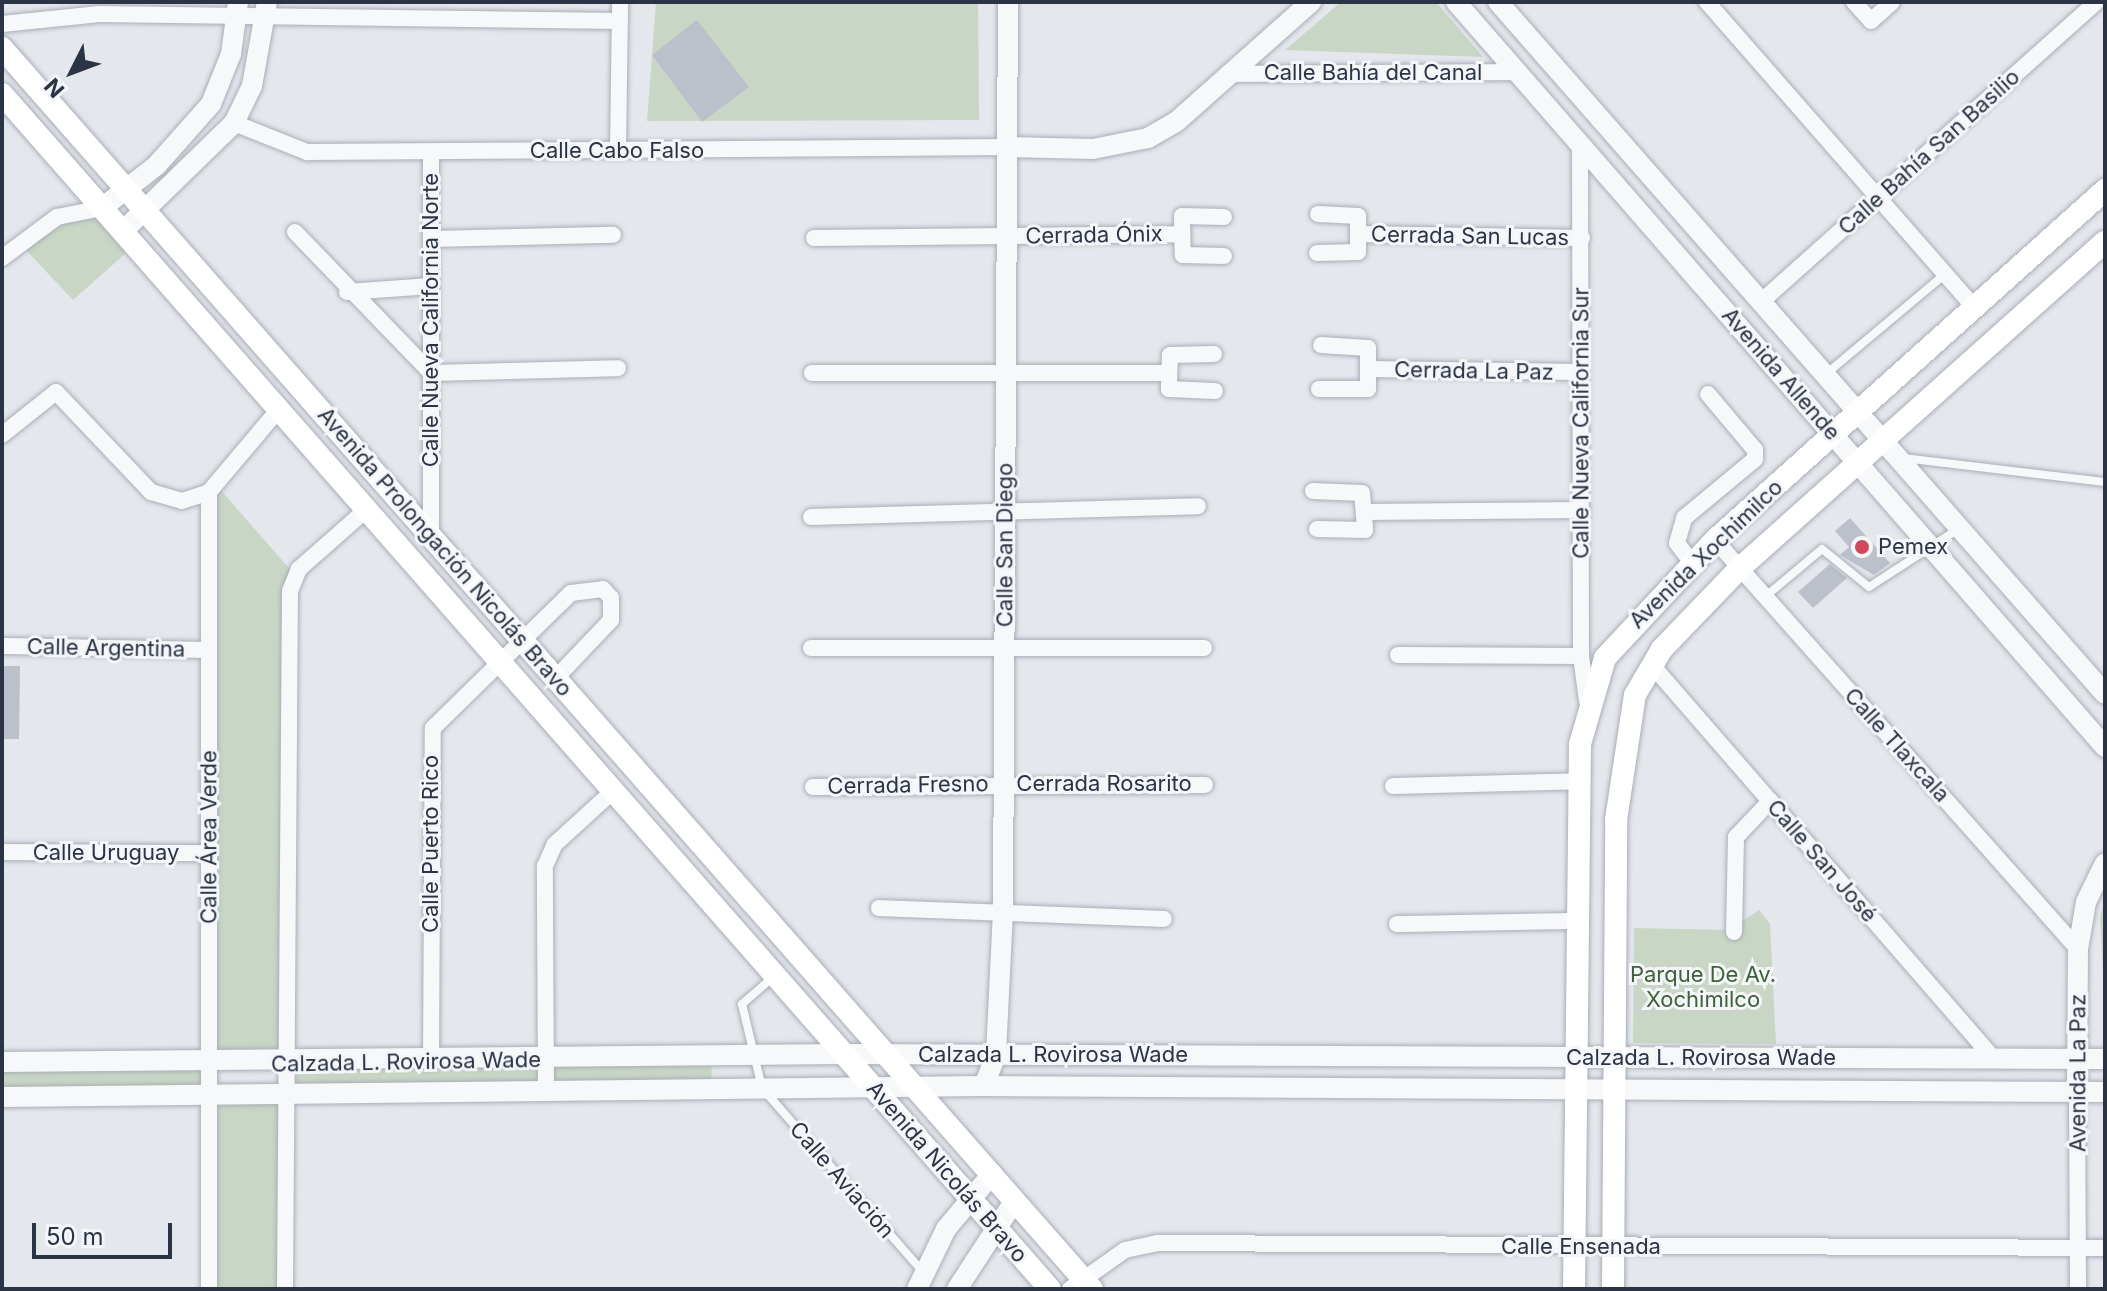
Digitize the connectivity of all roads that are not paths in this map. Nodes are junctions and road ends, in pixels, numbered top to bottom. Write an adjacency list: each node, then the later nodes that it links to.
1 (620, 2): 12 (street)
2 (1008, 2): 20 (street, Calle San Diego)
3 (1311, 2): 16 (street)
4 (1456, 2): 15 (street, Avenida Allende)
5 (1498, 2): 46 (street, Avenida Allende)
6 (1707, 2): 25 (street)
7 (1854, 2): 8 (street)
8 (1892, 2)
9 (2096, 2): 25 (street, Calle Bahía San Basilio)
10 (238, 8): 11 (street); 13 (street); 23 (street)
11 (267, 8): 12 (street); 18 (street)
12 (620, 21): 21 (street)
13 (2, 24)
14 (2, 48): 23 (main road, Avenida Prolongación Nicolás Bravo)
15 (1516, 72): 16 (street, Calle Bahía del Canal); 19 (street, Avenida Allende)
16 (1230, 74): 20 (street)
17 (2, 94): 26 (main road, Avenida Prolongación Nicolás Bravo)
18 (234, 123): 22 (street, Calle Cabo Falso); 27 (street)
19 (1580, 144): 37 (street, Calle Nueva California Sur); 63 (street, Avenida Allende)
20 (1007, 147): 21 (street, Calle Cabo Falso); 35 (street, Calle San Diego)
21 (618, 151): 22 (street, Calle Cabo Falso)
22 (431, 152): 38 (street, Calle Nueva California Norte)
23 (127, 189): 26 (street); 27 (main road, Avenida Prolongación Nicolás Bravo)
24 (2105, 190): 47 (main road, Avenida Xochimilco)
25 (1878, 197): 43 (street); 46 (street, Calle Bahía San Basilio)
26 (102, 208): 30 (main road, Avenida Prolongación Nicolás Bravo); 42 (street)
27 (147, 211): 30 (street); 79 (main road, Avenida Prolongación Nicolás Bravo)
28 (1318, 214): 33 (street)
29 (1224, 217): 32 (street)
30 (122, 232): 61 (main road, Avenida Prolongación Nicolás Bravo)
31 (295, 232): 45 (street)
32 (1182, 234): 35 (street, Cerrada Ónix); 41 (street)
33 (1358, 234): 37 (street, Cerrada San Lucas); 40 (street)
34 (613, 235): 38 (street)
35 (1007, 236): 36 (street, Cerrada Ónix); 55 (street, Calle San Diego)
36 (814, 238)
37 (1582, 238): 52 (street, Calle Nueva California Sur)
38 (431, 239): 44 (street, Calle Nueva California Norte)
39 (2105, 242): 65 (main road, Avenida Xochimilco)
40 (1317, 253)
41 (1224, 256)
42 (2, 258)
43 (1945, 274): 47 (street); 56 (lane)
44 (431, 286): 45 (street); 53 (street, Calle Nueva California Norte)
45 (347, 292): 53 (street)
46 (1762, 301): 56 (street, Avenida Allende)
47 (1975, 308): 62 (main road, Avenida Xochimilco)
48 (1321, 345): 51 (street, Cerrada La Paz)
49 (1214, 354): 57 (street)
50 (618, 368): 53 (street)
51 (1368, 369): 52 (street, Cerrada La Paz); 58 (street, Cerrada La Paz)
52 (1581, 372): 73 (street, Calle Nueva California Sur)
53 (431, 373): 79 (street, Calle Nueva California Norte)
54 (812, 373): 55 (street)
55 (1006, 373): 57 (street); 75 (street, Calle San Diego)
56 (1826, 374): 62 (street, Avenida Allende)
57 (1169, 381): 59 (street)
58 (1319, 389)
59 (1215, 391)
60 (1708, 394): 82 (street)
61 (278, 410): 70 (street); 72 (main road, Avenida Prolongación Nicolás Bravo)
62 (1858, 411): 63 (main road, Avenida Xochimilco); 65 (street, Avenida Allende)
63 (1833, 434): 67 (street, Avenida Allende); 80 (main road, Avenida Xochimilco)
64 (2, 435): 70 (street)
65 (1884, 440): 66 (street, Avenida Allende); 67 (main road, Avenida Xochimilco)
66 (1899, 457): 68 (lane); 77 (street, Avenida Allende)
67 (1857, 462): 81 (street, Avenida Allende); 83 (main road, Avenida Xochimilco)
68 (2105, 482)
69 (1313, 491): 74 (street)
70 (209, 492): 90 (street, Calle Área Verde)
71 (1198, 506): 75 (street)
72 (366, 510): 93 (main road, Avenida Prolongación Nicolás Bravo); 130 (street)
73 (1582, 510): 74 (street); 92 (street, Calle Nueva California Sur)
74 (1364, 512): 78 (street)
75 (1005, 514): 76 (street); 88 (street, Calle San Diego)
76 (811, 517)
77 (1961, 528): 81 (lane); 96 (street, Avenida Allende)
78 (1317, 529)
79 (431, 536): 85 (main road, Avenida Prolongación Nicolás Bravo)
80 (1715, 540): 82 (main road, Avenida Xochimilco); 83 (street, Calle Tlaxcala)
81 (1928, 543): 84 (lane); 98 (street, Avenida Allende)
82 (1692, 563): 97 (main road, Avenida Xochimilco)
83 (1740, 568): 84 (street, Calle Tlaxcala); 94 (main road, Avenida Xochimilco)
84 (1765, 597): 115 (street, Calle Tlaxcala)
85 (524, 642): 93 (street, Calle Puerto Rico); 95 (main road, Avenida Prolongación Nicolás Bravo); 95 (street, Calle Puerto Rico)
86 (2, 646): 90 (street, Calle Argentina)
87 (811, 648): 88 (street)
88 (1004, 648): 89 (street); 100 (street, Calle San Diego)
89 (1204, 648)
90 (209, 650): 107 (street, Calle Área Verde)
91 (1398, 655): 92 (street)
92 (1581, 656): 97 (street, Calle Nueva California Sur)
93 (500, 663): 104 (main road, Avenida Prolongación Nicolás Bravo); 128 (street, Calle Puerto Rico)
94 (1651, 664): 105 (street, Calle San José); 122 (main road, Avenida Xochimilco)
95 (556, 678): 119 (main road, Avenida Prolongación Nicolás Bravo)
96 (2105, 694)
97 (1587, 701): 99 (main road, Avenida Xochimilco)
98 (2105, 747)
99 (1579, 781): 102 (street); 112 (main road, Avenida Xochimilco)
100 (1004, 784): 101 (street, Cerrada Rosarito); 103 (street, Cerrada Fresno); 110 (street, Calle San Diego)
101 (1205, 785)
102 (1393, 786)
103 (813, 787)
104 (613, 791): 116 (main road, Avenida Prolongación Nicolás Bravo); 126 (street)
105 (1770, 801): 114 (street); 123 (street, Calle San José)
106 (2, 852): 107 (street, Calle Uruguay)
107 (209, 853): 129 (street, Calle Área Verde)
108 (2105, 863): 115 (street, Avenida La Paz)
109 (879, 908): 110 (street)
110 (1003, 913): 111 (street); 118 (street, Calle San Diego)
111 (1164, 919)
112 (1577, 921): 113 (street); 121 (main road, Avenida Xochimilco)
113 (1397, 924)
114 (1734, 932)
115 (2078, 949): 124 (street, Avenida La Paz)
116 (775, 976): 117 (main road, Avenida Prolongación Nicolás Bravo); 120 (lane)
117 (844, 1054): 119 (street, Calzada L. Rovirosa Wade); 120 (street, Calzada L. Rovirosa Wade); 131 (main road, Avenida Nicolás Bravo)
118 (996, 1054): 119 (street, Calzada L. Rovirosa Wade); 121 (street, Calzada L. Rovirosa Wade); 132 (street, Calle San Diego)
119 (889, 1055): 133 (main road, Avenida Nicolás Bravo)
120 (751, 1056): 126 (street, Calzada L. Rovirosa Wade); 134 (lane)
121 (1575, 1057): 122 (street, Calzada L. Rovirosa Wade); 135 (main road, Avenida Xochimilco)
122 (1613, 1059): 123 (street, Calzada L. Rovirosa Wade); 136 (main road, Avenida Xochimilco)
123 (1994, 1059): 124 (street, Calzada L. Rovirosa Wade)
124 (2077, 1059): 125 (street, Calzada L. Rovirosa Wade); 138 (street, Avenida La Paz)
125 (2105, 1059)
126 (546, 1061): 128 (street, Calzada L. Rovirosa Wade); 137 (street)
127 (2, 1062): 129 (street, Calzada L. Rovirosa Wade)
128 (431, 1062): 130 (street, Calzada L. Rovirosa Wade)
129 (209, 1064): 130 (street, Calzada L. Rovirosa Wade); 140 (street, Calle Área Verde)
130 (284, 1064): 141 (street)
131 (872, 1086): 133 (street, Calzada L. Rovirosa Wade); 134 (street, Calzada L. Rovirosa Wade); 144 (main road, Avenida Nicolás Bravo)
132 (984, 1086): 133 (street, Calzada L. Rovirosa Wade); 135 (street, Calzada L. Rovirosa Wade)
133 (916, 1087): 143 (main road, Avenida Nicolás Bravo)
134 (762, 1088): 137 (street, Calzada L. Rovirosa Wade); 151 (lane, Calle Aviación)
135 (1574, 1090): 136 (street, Calzada L. Rovirosa Wade); 147 (main road, Avenida Xochimilco)
136 (1613, 1090): 138 (street, Calzada L. Rovirosa Wade); 148 (main road, Avenida Xochimilco)
137 (546, 1091): 141 (street, Calzada L. Rovirosa Wade)
138 (2077, 1092): 139 (street, Calzada L. Rovirosa Wade); 149 (street, Avenida La Paz)
139 (2105, 1092)
140 (209, 1096): 141 (street, Calzada L. Rovirosa Wade); 142 (street, Calzada L. Rovirosa Wade); 153 (street, Calle Área Verde)
141 (284, 1096): 154 (street)
142 (2, 1097)
143 (992, 1174): 144 (street); 145 (main road, Avenida Nicolás Bravo)
144 (969, 1197): 146 (main road, Avenida Nicolás Bravo); 151 (street)
145 (1015, 1200): 146 (street); 152 (main road, Avenida Nicolás Bravo)
146 (995, 1227): 155 (street); 156 (main road, Avenida Nicolás Bravo)
147 (1574, 1247): 148 (street, Calle Ensenada); 152 (street, Calle Ensenada); 157 (main road, Avenida Xochimilco)
148 (1613, 1248): 149 (street, Calle Ensenada); 158 (main road, Avenida Xochimilco)
149 (2078, 1248): 150 (street, Calle Ensenada); 159 (street, Avenida La Paz)
150 (2105, 1248)
151 (920, 1280)
152 (1081, 1286)
153 (209, 1289)
154 (285, 1289)
155 (957, 1289)
156 (1050, 1289)
157 (1574, 1289)
158 (1613, 1289)
159 (2078, 1289)

